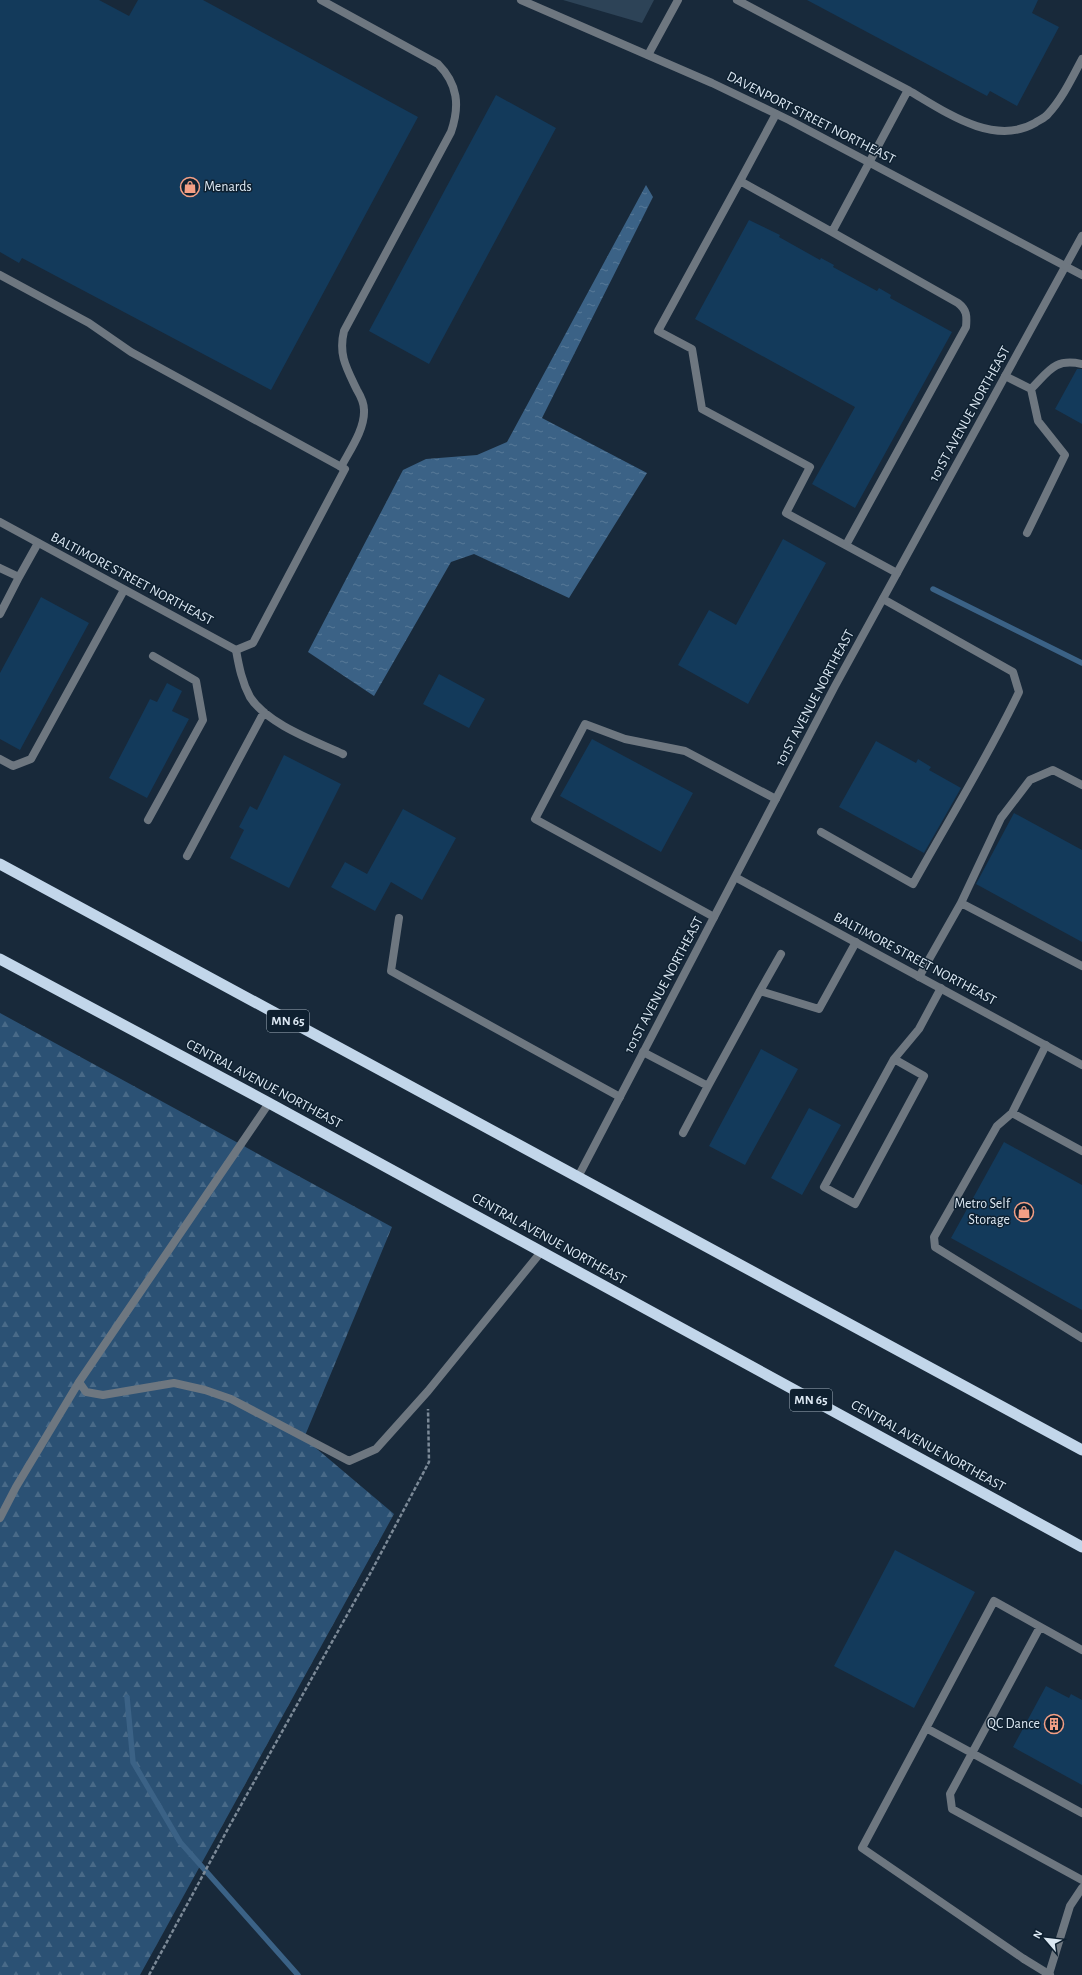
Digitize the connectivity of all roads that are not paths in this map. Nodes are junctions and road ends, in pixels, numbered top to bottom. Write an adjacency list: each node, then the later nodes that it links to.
1 (321, 0): 19 (street)
2 (521, 0): 5 (street, DAVENPORT STREET NORTHEAST)
3 (678, 0): 5 (street)
4 (737, 0): 7 (street)
5 (648, 55): 8 (street, DAVENPORT STREET NORTHEAST)
6 (1082, 59): 7 (street)
7 (908, 90): 9 (street)
8 (776, 114): 9 (street, DAVENPORT STREET NORTHEAST); 10 (street)
9 (869, 161): 11 (street); 13 (street, DAVENPORT STREET NORTHEAST)
10 (740, 182): 11 (street); 23 (street)
11 (832, 232): 23 (street)
12 (1082, 236): 13 (street, 101ST AVENUE NORTHEAST)
13 (1066, 266): 14 (street, DAVENPORT STREET NORTHEAST); 17 (street, 101ST AVENUE NORTHEAST)
14 (1082, 274)
15 (0, 275): 19 (street)
16 (1082, 364): 18 (street)
17 (1005, 376): 18 (street); 25 (street, 101ST AVENUE NORTHEAST)
18 (1031, 389): 21 (street)
19 (341, 467): 30 (street)
20 (0, 522): 22 (street, BALTIMORE STREET NORTHEAST)
21 (1027, 532)
22 (38, 543): 26 (street); 27 (street, BALTIMORE STREET NORTHEAST)
23 (846, 546): 25 (street)
24 (0, 568): 26 (street)
25 (897, 573): 28 (street, 101ST AVENUE NORTHEAST)
26 (19, 577): 29 (street)
27 (124, 590): 30 (street, BALTIMORE STREET NORTHEAST); 34 (street)
28 (883, 599): 36 (street, 101ST AVENUE NORTHEAST); 38 (street)
29 (0, 614)
30 (236, 650): 32 (street)
31 (153, 656): 37 (street)
32 (264, 712): 33 (street); 39 (street)
33 (343, 754)
34 (0, 759)
35 (1082, 785): 42 (street)
36 (776, 799): 41 (street, 101ST AVENUE NORTHEAST); 43 (street)
37 (148, 820)
38 (820, 832)
39 (187, 856)
40 (0, 864): 62 (highway, MN 65)
41 (735, 877): 43 (street, 101ST AVENUE NORTHEAST); 45 (street, BALTIMORE STREET NORTHEAST)
42 (961, 903): 48 (street); 49 (street)
43 (714, 917): 53 (street, 101ST AVENUE NORTHEAST)
44 (399, 918): 57 (street)
45 (856, 942): 49 (street, BALTIMORE STREET NORTHEAST); 51 (street)
46 (781, 954): 51 (street)
47 (0, 959): 58 (highway, CENTRAL AVENUE NORTHEAST / MN 65)
48 (1082, 966)
49 (919, 977): 50 (street, BALTIMORE STREET NORTHEAST)
50 (941, 988): 52 (street, BALTIMORE STREET NORTHEAST); 54 (street)
51 (760, 991): 56 (street)
52 (1046, 1045): 55 (street, BALTIMORE STREET NORTHEAST); 59 (street)
53 (643, 1052): 56 (street); 57 (street, 101ST AVENUE NORTHEAST)
54 (894, 1059): 54 (street)
55 (1082, 1065)
56 (708, 1086): 60 (street)
57 (620, 1097): 62 (street, 101ST AVENUE NORTHEAST)
58 (269, 1104): 63 (highway, CENTRAL AVENUE NORTHEAST / MN 65); 65 (street)
59 (1012, 1113): 61 (street); 64 (street)
60 (683, 1133)
61 (1082, 1151)
62 (578, 1177): 66 (highway, MN 65)
63 (541, 1252): 65 (street); 68 (highway, CENTRAL AVENUE NORTHEAST / MN 65)
64 (1082, 1338)
65 (79, 1382): 67 (street)
66 (1082, 1450)
67 (0, 1518)
68 (1082, 1547)
69 (1040, 1627): 70 (street); 71 (street); 72 (street)
70 (1082, 1650)
71 (926, 1728): 72 (street); 76 (street)
72 (973, 1754): 73 (street); 74 (street)
73 (1082, 1813)
74 (1082, 1880)
75 (1082, 1888): 76 (street)
76 (1049, 1975)

